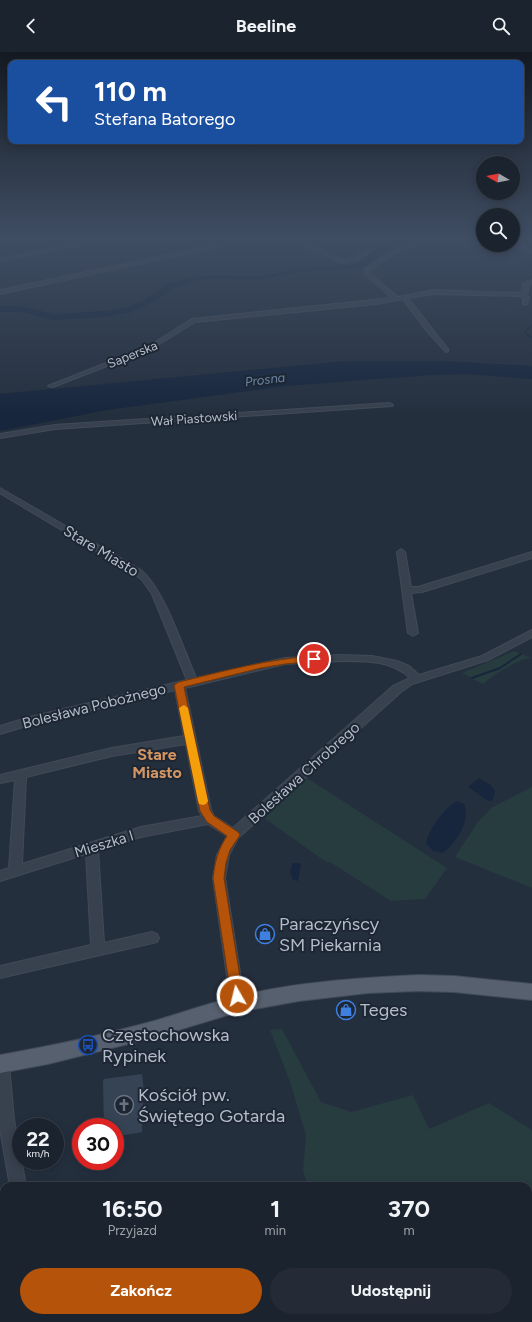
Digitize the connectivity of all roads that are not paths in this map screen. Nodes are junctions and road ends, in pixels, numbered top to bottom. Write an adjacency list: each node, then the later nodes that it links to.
1 (405, 298): 5 (street)
2 (526, 298): 4 (street)
3 (397, 299): 6 (street, Saperska)
4 (525, 303)
5 (446, 350)
6 (51, 386)
7 (390, 405): 8 (street, Wał Piastowski)
8 (0, 436)
9 (0, 490): 16 (street, Stare Miasto)
10 (401, 552): 12 (street)
11 (532, 555): 12 (street)
12 (407, 590): 13 (street)
13 (413, 633)
14 (532, 633): 15 (street)
15 (417, 679): 16 (street, Bolesława Pobożnego); 23 (street, Bolesława Chrobrego)
16 (193, 682): 17 (street, Bolesława Pobożnego)
17 (179, 685): 18 (street, Bolesława Pobożnego); 19 (street)
18 (0, 730)
19 (190, 739): 20 (street); 22 (street)
20 (21, 774): 21 (street); 25 (street)
21 (0, 779)
22 (210, 819): 23 (street); 24 (street, Mieszka I)
23 (234, 835): 31 (street, Bolesława Chrobrego)
24 (92, 847): 25 (street, Mieszka I); 28 (street)
25 (15, 871): 26 (street, Mieszka I)
26 (0, 876)
27 (152, 938): 28 (street)
28 (98, 950): 29 (street)
29 (0, 972)
30 (532, 992): 31 (main road)
31 (238, 1004): 32 (main road)
32 (1, 1064): 33 (street)
33 (17, 1182)

